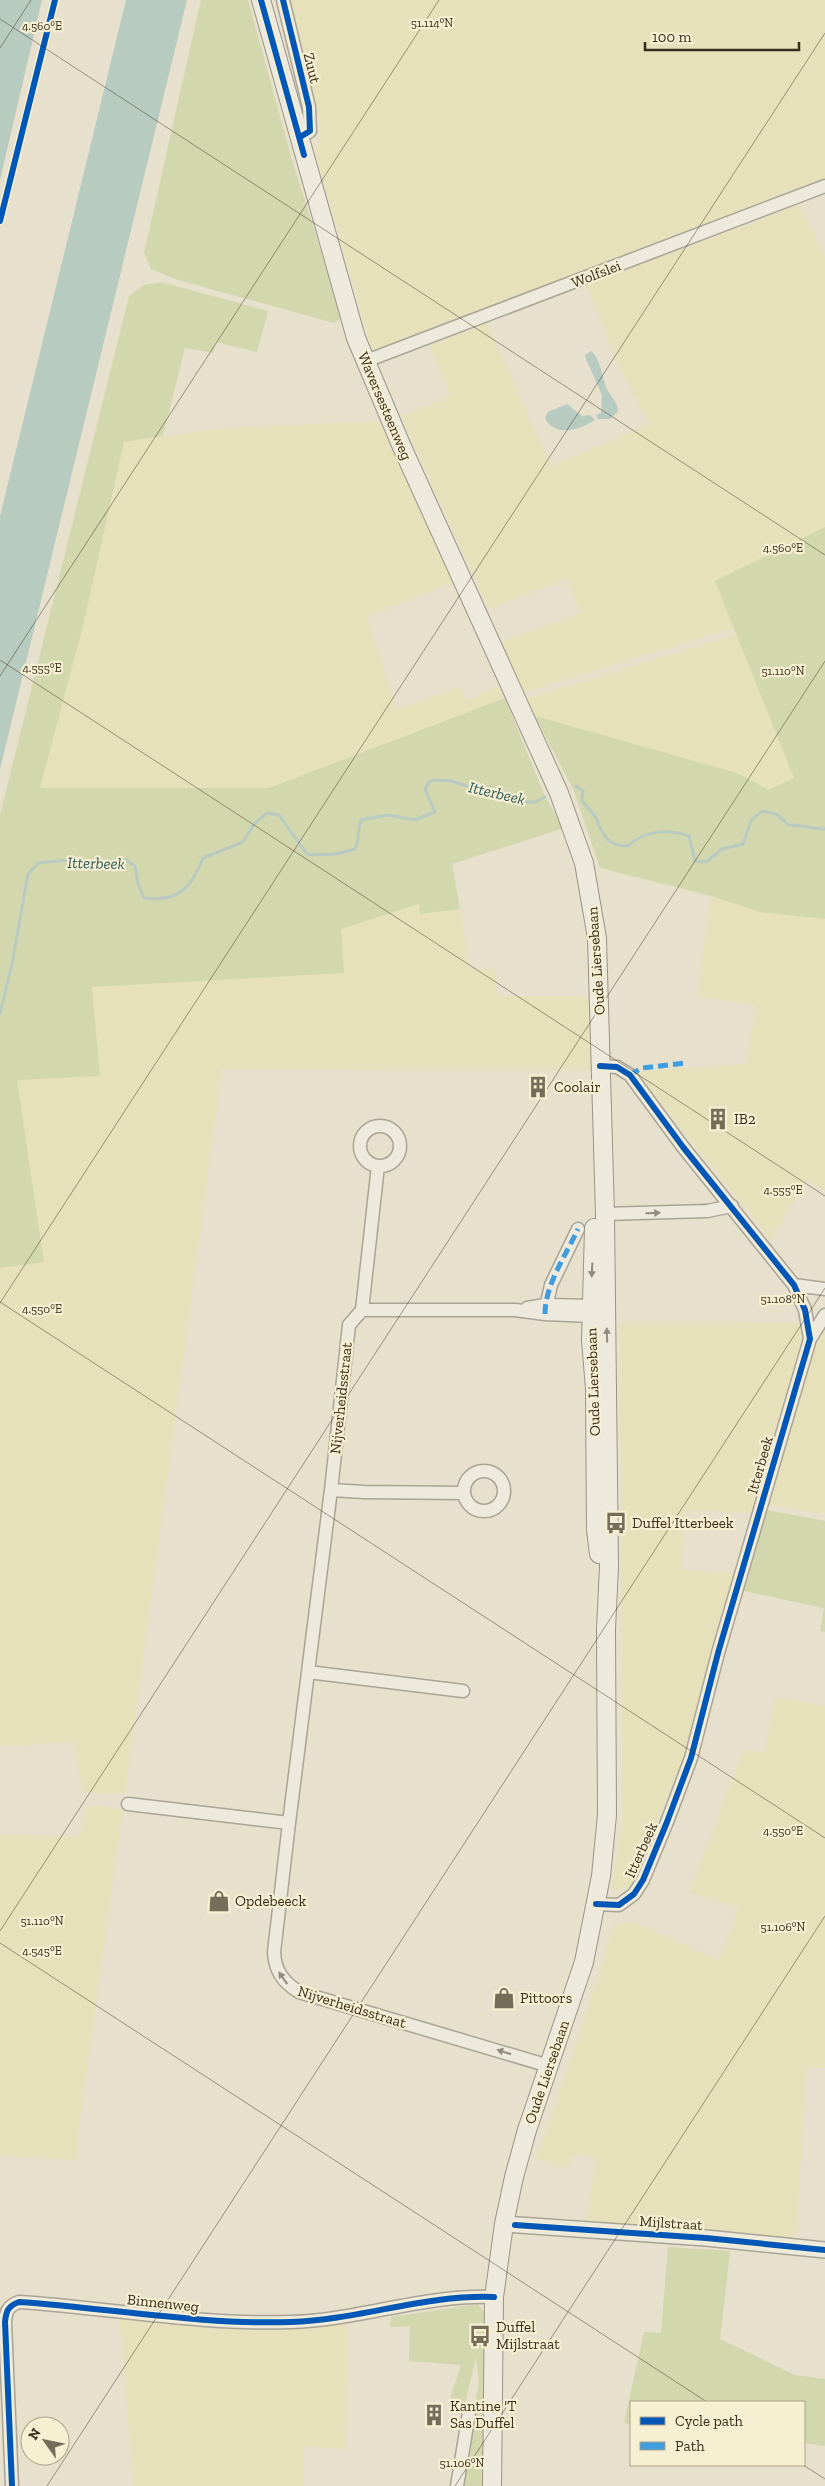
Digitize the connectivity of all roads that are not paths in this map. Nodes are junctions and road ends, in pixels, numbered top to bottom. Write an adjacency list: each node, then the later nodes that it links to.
1 (261, 0): 3 (main road, Waversesteenweg)
2 (283, 0): 3 (street, Zuut)
3 (300, 137): 5 (main road, Waversesteenweg)
4 (825, 186): 5 (street, Wolfslei)
5 (366, 361): 6 (main road, Waversesteenweg)
6 (559, 793): 7 (main road, Oude Liersebaan)
7 (600, 1066): 8 (main road, Oude Liersebaan); 10 (street, Itterbeek)
8 (601, 1134): 11 (main road, Oude Liersebaan); 16 (main road, Oude Liersebaan, one-way to 16)
9 (378, 1166): 17 (street, Nijverheidsstraat)
10 (732, 1206): 11 (street, one-way to 10); 13 (street, Itterbeek)
11 (605, 1214): 16 (main road, Oude Liersebaan)
12 (578, 1229): 15 (street)
13 (794, 1285): 14 (street); 19 (street, Itterbeek)
14 (825, 1289)
15 (545, 1309): 16 (street); 17 (street)
16 (596, 1309): 26 (main road, Oude Liersebaan)
17 (362, 1310): 20 (street, Nijverheidsstraat)
18 (825, 1315): 19 (street)
19 (810, 1339): 26 (street, Itterbeek)
20 (331, 1490): 21 (street); 22 (street, Nijverheidsstraat)
21 (463, 1493)
22 (308, 1672): 23 (street); 25 (street, Nijverheidsstraat)
23 (463, 1691)
24 (128, 1804): 25 (street)
25 (290, 1823): 27 (street, Nijverheidsstraat, one-way to 25)
26 (596, 1904): 27 (main road, Oude Liersebaan)
27 (549, 2066): 28 (main road, Oude Liersebaan)
28 (504, 2224): 29 (street, Mijlstraat); 30 (main road, Oude Liersebaan)
29 (825, 2250)
30 (494, 2297): 32 (street, Binnenweg); 34 (main road, Oude Liersebaan)
31 (469, 2413): 33 (street)
32 (12, 2486)
33 (457, 2486)
34 (492, 2486)

